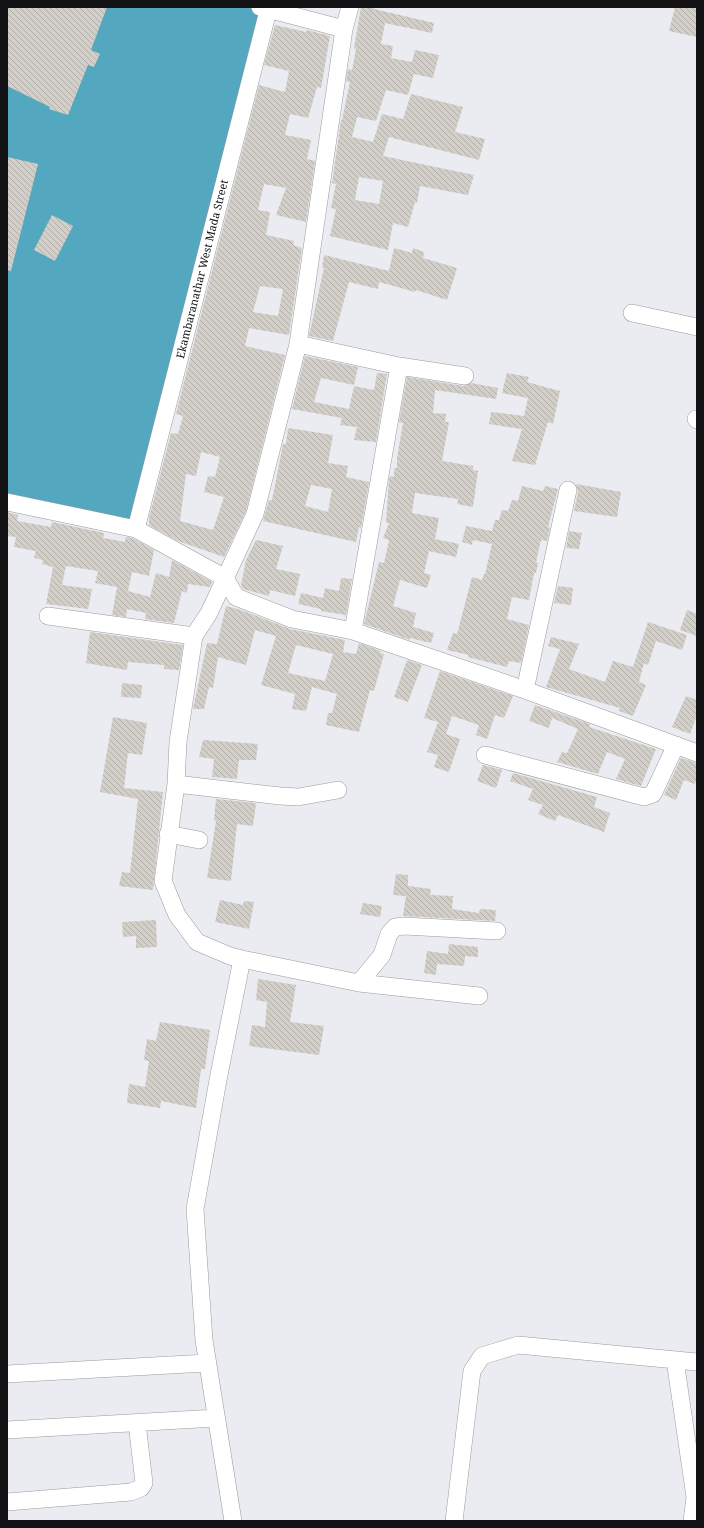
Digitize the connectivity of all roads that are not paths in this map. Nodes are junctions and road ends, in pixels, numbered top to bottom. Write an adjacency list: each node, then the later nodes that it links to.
1 (350, 7): 3 (street)
2 (266, 8): 3 (street); 11 (street, Ekambaranathar West Mada Street)
3 (344, 29): 6 (street)
4 (632, 313): 5 (street)
5 (697, 327)
6 (298, 344): 7 (street); 12 (street)
7 (399, 366): 8 (street); 14 (street)
8 (465, 376)
9 (568, 490): 16 (street)
10 (7, 502): 11 (street)
11 (136, 529): 12 (street)
12 (225, 578): 14 (street); 15 (street)
13 (48, 616): 15 (street)
14 (353, 631): 16 (street)
15 (194, 636): 20 (street)
16 (524, 690): 17 (street)
17 (676, 745): 18 (street); 19 (street)
18 (696, 748)
19 (484, 755)
20 (176, 784): 21 (street); 22 (street)
21 (338, 790)
22 (168, 834): 23 (street); 25 (street)
23 (198, 840)
24 (496, 931): 26 (street)
25 (242, 958): 26 (street); 30 (street)
26 (359, 983): 27 (street)
27 (479, 996)
28 (675, 1360): 29 (street); 35 (street); 38 (street)
29 (697, 1362)
30 (207, 1363): 31 (street); 32 (street)
31 (7, 1374)
32 (216, 1418): 33 (street); 37 (street)
33 (137, 1423): 34 (street); 36 (street)
34 (7, 1430)
35 (693, 1460): 39 (street)
36 (7, 1502)
37 (233, 1521)
38 (454, 1521)
39 (692, 1521)

